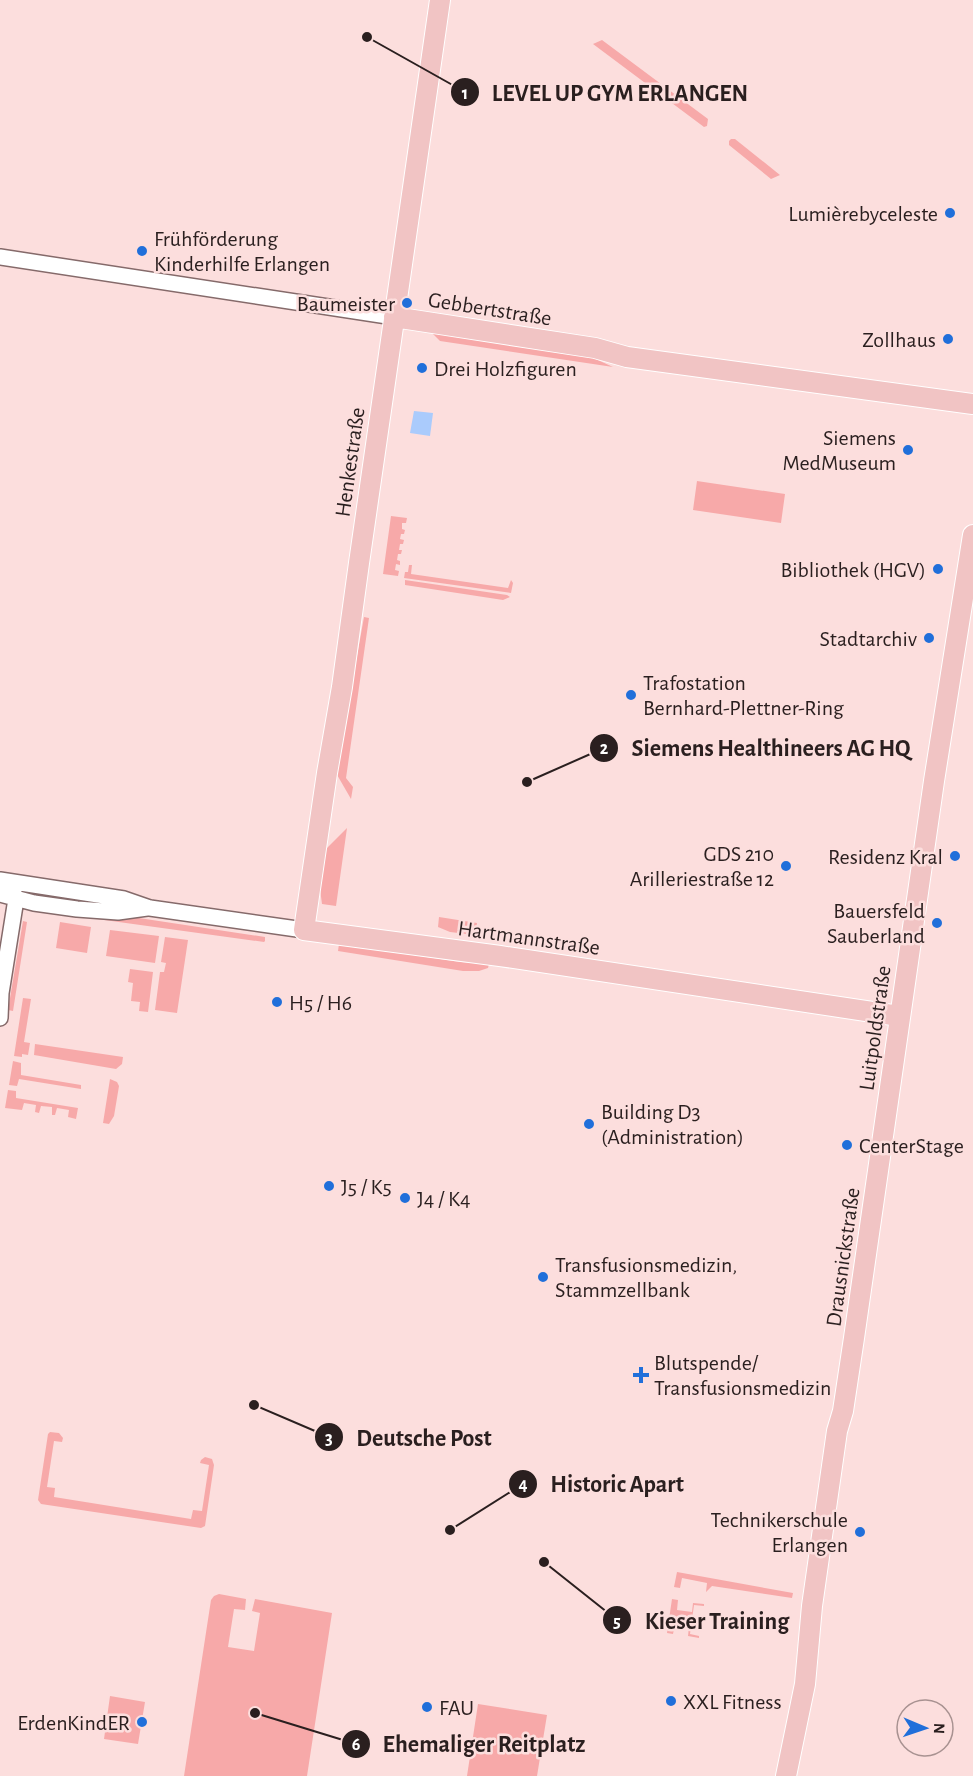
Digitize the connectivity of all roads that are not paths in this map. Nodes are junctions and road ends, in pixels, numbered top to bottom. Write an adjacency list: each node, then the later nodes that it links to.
1 (440, 0): 3 (main road, Henkestraße)
2 (0, 257): 3 (street, Gebbertstraße)
3 (394, 317): 4 (main road, Gebbertstraße); 9 (main road, Henkestraße)
4 (973, 404)
5 (973, 535): 10 (main road, Luitpoldstraße)
6 (3, 887): 7 (street); 8 (street, Hartmannstraße)
7 (16, 899): 8 (street, Hartmannstraße); 11 (street)
8 (150, 908): 9 (street, Hartmannstraße)
9 (304, 930): 10 (main road, Hartmannstraße)
10 (899, 1016): 12 (main road, Luitpoldstraße)
11 (0, 1018)
12 (878, 1172): 13 (main road, Drausnickstraße)
13 (786, 1776)

